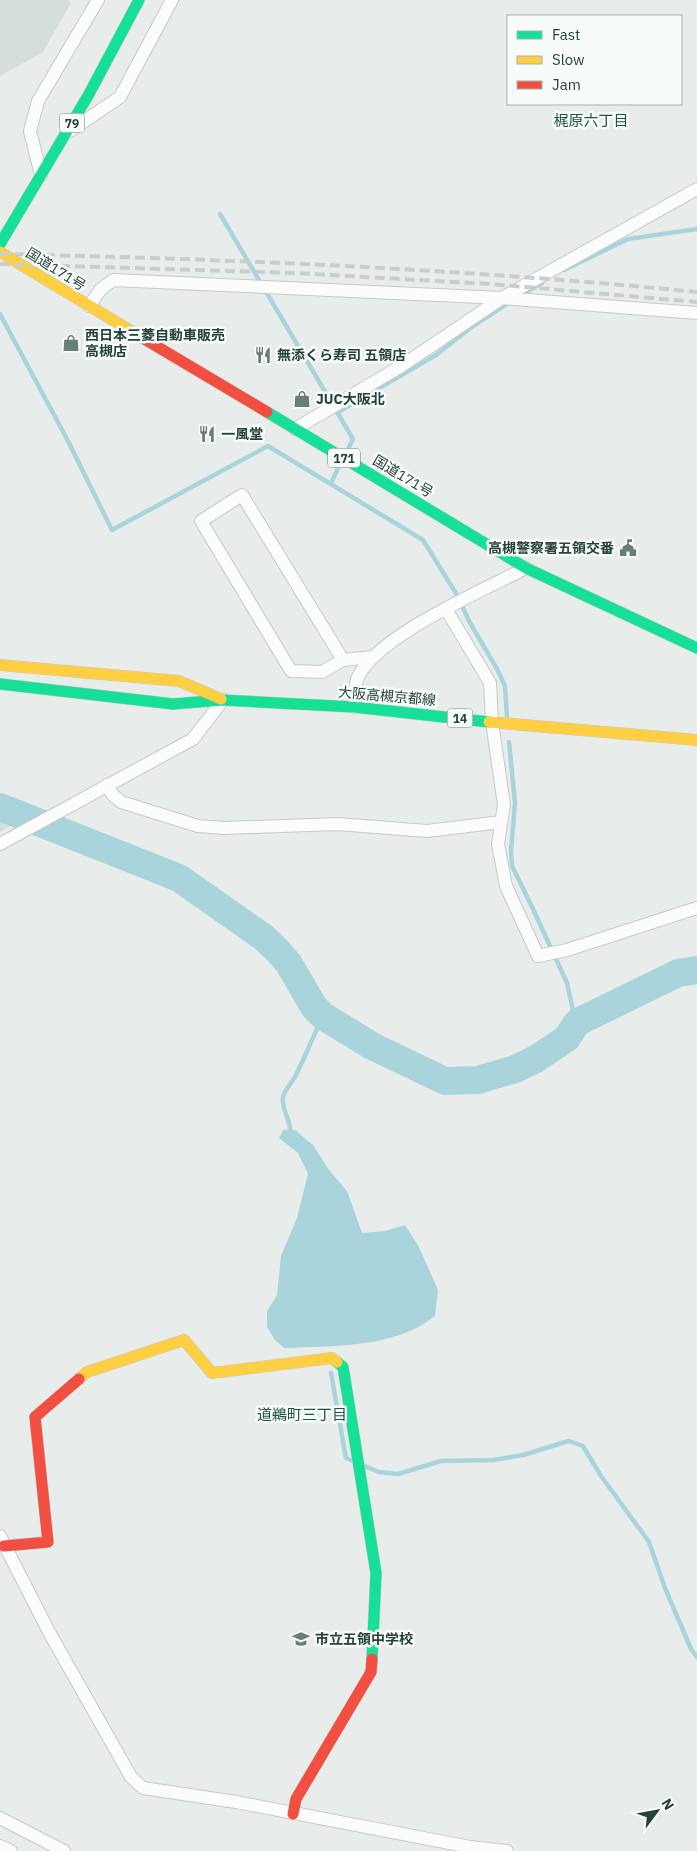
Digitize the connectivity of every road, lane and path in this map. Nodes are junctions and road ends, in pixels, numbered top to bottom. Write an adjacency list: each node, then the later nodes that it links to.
1 (98, 0): 5 (street)
2 (139, 0): 4 (main road, 79)
3 (172, 0): 4 (street)
4 (65, 135): 5 (main road, 79)
5 (41, 175): 7 (main road, 79)
6 (697, 189): 9 (street)
7 (0, 244)
8 (0, 252): 10 (main road, 国道171号 / 171)
9 (502, 298): 10 (street); 11 (street); 12 (street)
10 (88, 306): 12 (main road, 国道171号 / 171)
11 (697, 314)
12 (295, 429): 13 (main road, 国道171号 / 171)
13 (526, 568): 14 (street); 15 (main road, 国道171号 / 171)
14 (449, 608): 16 (street); 22 (street)
15 (697, 648)
16 (372, 657): 17 (street); 21 (street)
17 (343, 660): 17 (street)
18 (0, 665): 20 (main road, 大阪高槻京都線 / 14)
19 (0, 684): 20 (main road, 大阪高槻京都線 / 14)
20 (223, 700): 21 (main road, 大阪高槻京都線 / 14); 24 (street)
21 (354, 708): 22 (main road, 大阪高槻京都線 / 14)
22 (492, 722): 23 (main road, 大阪高槻京都線 / 14); 25 (street)
23 (697, 740)
24 (108, 786): 25 (street); 26 (street)
25 (502, 822): 27 (street)
26 (0, 844)
27 (697, 908)
28 (2, 1541): 29 (street); 29 (main road)
29 (293, 1814): 34 (street)
30 (0, 1818): 33 (street)
31 (0, 1846): 32 (street)
32 (11, 1851)
33 (64, 1851)
34 (508, 1851)

